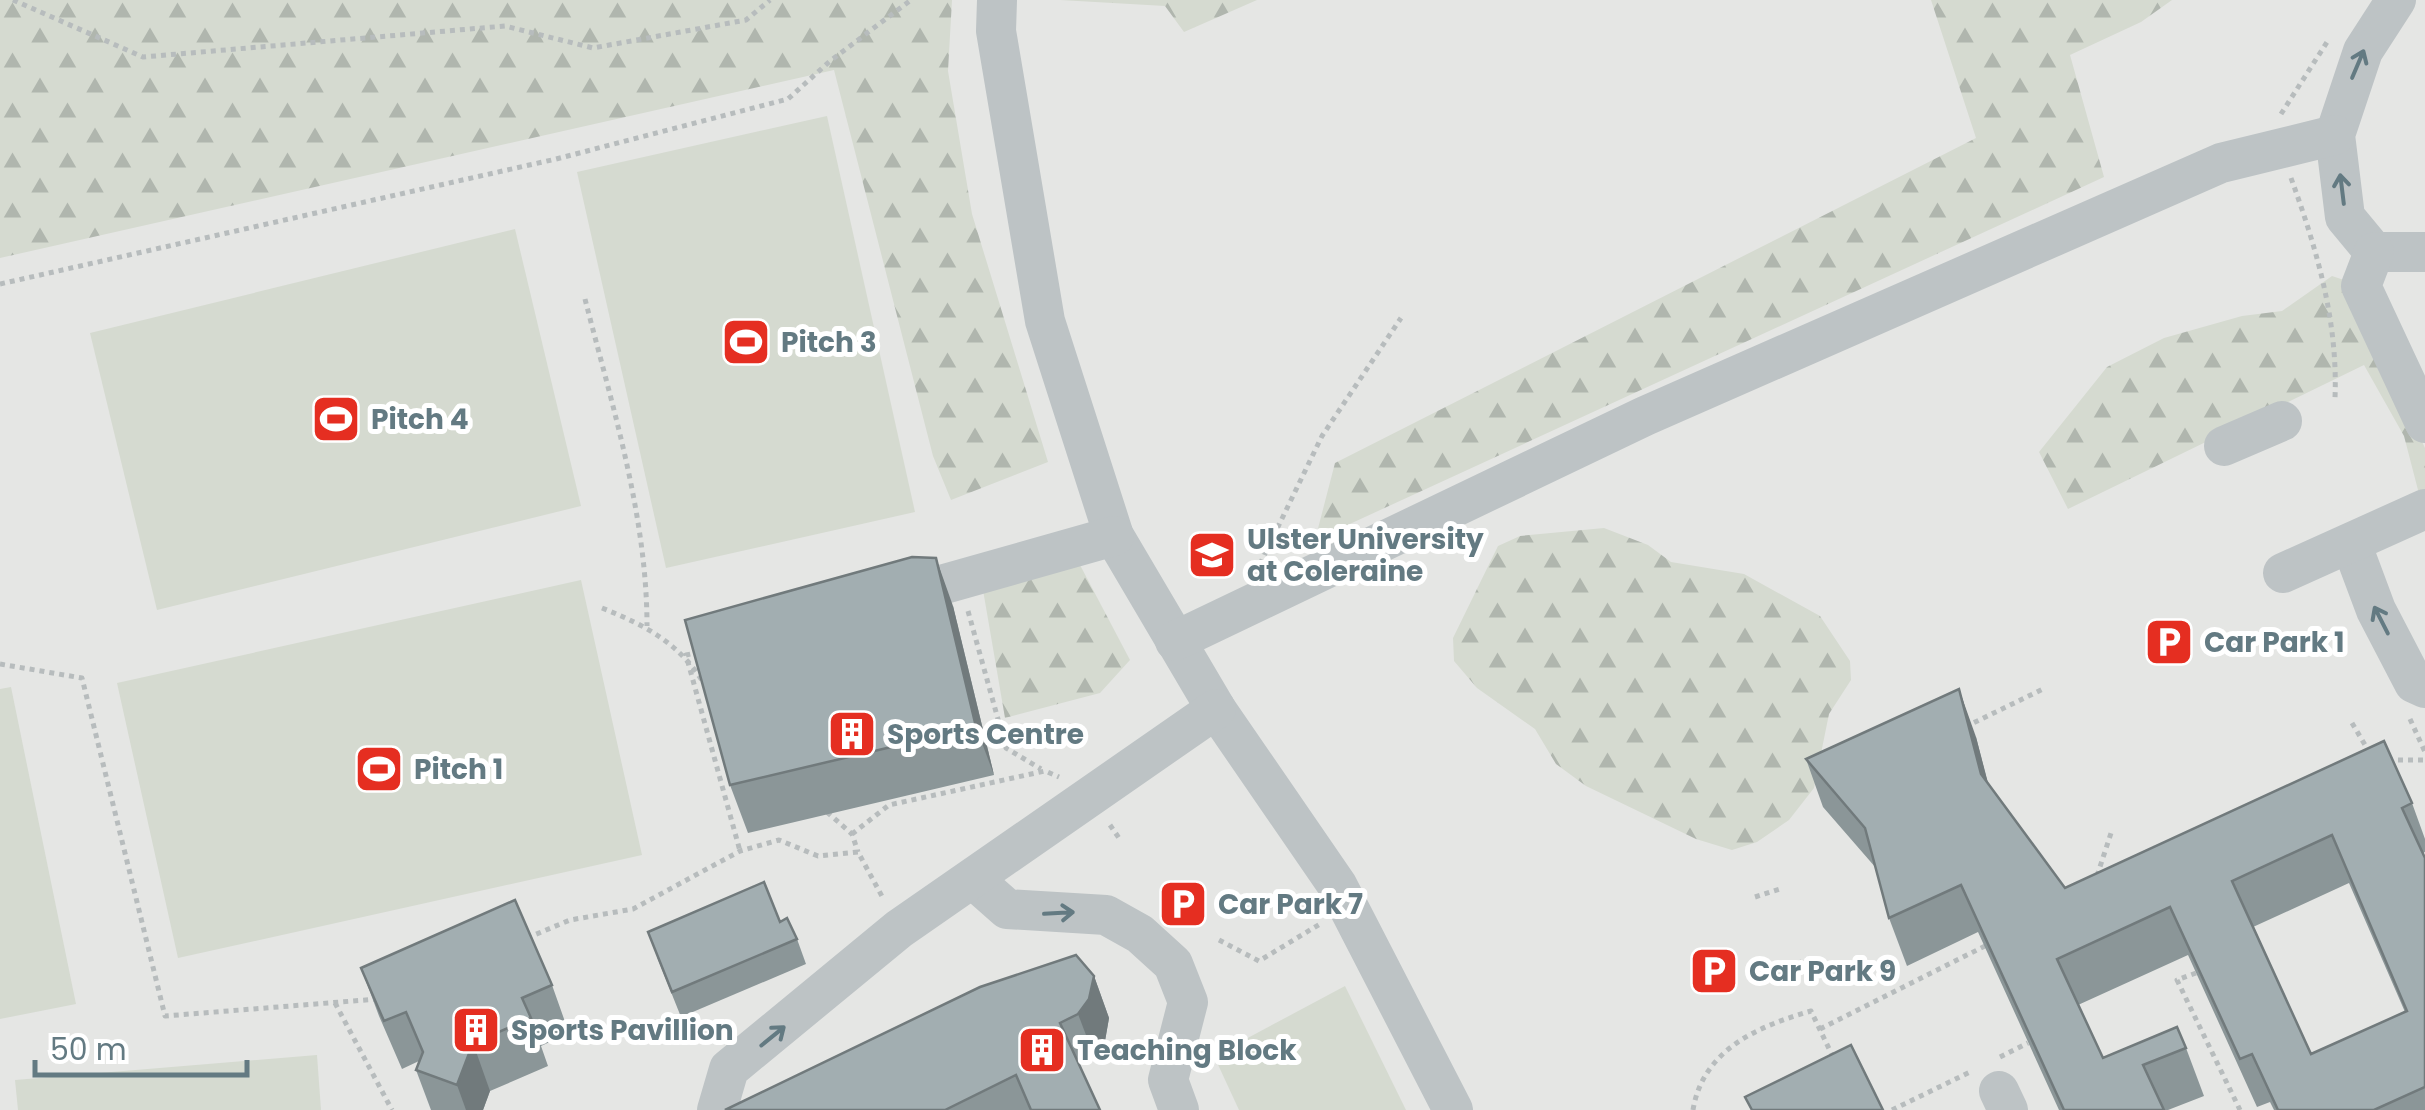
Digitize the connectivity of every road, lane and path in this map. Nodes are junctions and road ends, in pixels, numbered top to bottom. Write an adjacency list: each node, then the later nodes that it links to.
1 (13, 0): 2 (path)
2 (770, 0)
3 (912, 0): 11 (path)
4 (997, 0): 19 (lane)
5 (2396, 0): 7 (lane, one-way to 5)
6 (2331, 36): 8 (path)
7 (2335, 135): 8 (lane); 9 (lane, one-way to 7)
8 (2281, 148): 14 (path); 23 (lane)
9 (2374, 252): 10 (lane); 16 (lane)
10 (2425, 252)
11 (0, 284)
12 (585, 299): 25 (path)
13 (1401, 318): 23 (path)
14 (2335, 398)
15 (2282, 420): 17 (lane)
16 (2425, 423)
17 (2224, 446)
18 (2425, 509): 20 (lane)
19 (1114, 536): 22 (lane); 26 (lane)
20 (2351, 544): 21 (lane); 30 (lane, one-way to 20)
21 (2283, 573)
22 (954, 597): 37 (path)
23 (1247, 605): 26 (lane)
24 (602, 608): 25 (path)
25 (647, 626): 28 (path)
26 (1175, 641): 33 (lane)
27 (705, 650): 28 (path)
28 (686, 655): 32 (path); 42 (path)
29 (0, 664): 57 (path)
30 (2425, 688)
31 (2044, 689): 35 (path)
32 (709, 692)
33 (1216, 709): 38 (lane); 48 (lane)
34 (2352, 723): 36 (path)
35 (1960, 730)
36 (2425, 760)
37 (1045, 771): 38 (path); 41 (path)
38 (1088, 797): 44 (lane)
39 (826, 811): 41 (path)
40 (2112, 830): 45 (path)
41 (852, 834): 43 (path)
42 (740, 851): 43 (path); 51 (path)
43 (858, 852): 49 (path)
44 (973, 879): 49 (lane); 66 (lane, one-way to 66)
45 (2094, 885)
46 (1780, 889): 47 (path)
47 (1755, 898)
48 (1348, 906): 50 (path); 67 (lane)
49 (900, 928): 60 (lane, one-way to 49)
50 (1219, 940)
51 (518, 941)
52 (1994, 941): 58 (path)
53 (1810, 958): 54 (path)
54 (1788, 968)
55 (2196, 973): 70 (path)
56 (382, 999): 57 (path)
57 (335, 1003): 63 (path)
58 (1820, 1029): 61 (path); 68 (path)
59 (2028, 1043): 62 (path)
60 (729, 1069): 64 (lane); 65 (lane)
61 (1841, 1073)
62 (1995, 1082): 69 (path)
63 (392, 1110)
64 (697, 1110)
65 (717, 1110)
66 (1179, 1110)
67 (1453, 1110)
68 (1694, 1110)
69 (1892, 1110)
70 (2240, 1110)

